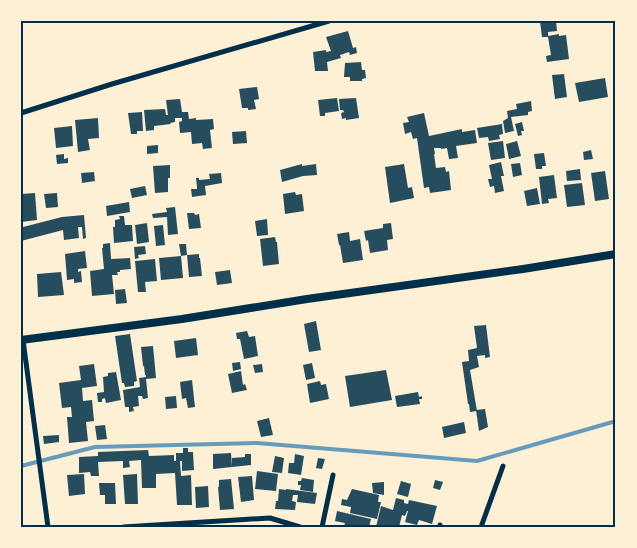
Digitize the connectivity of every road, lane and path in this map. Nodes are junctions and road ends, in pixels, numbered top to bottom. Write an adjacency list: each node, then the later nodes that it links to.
1 (330, 21): 2 (street)
2 (21, 113)
3 (616, 254): 4 (street)
4 (22, 340): 7 (street)
5 (503, 466): 11 (street)
6 (333, 475): 10 (street)
7 (48, 527)
8 (123, 527): 9 (street)
9 (300, 527)
10 (322, 527)
11 (481, 527)

